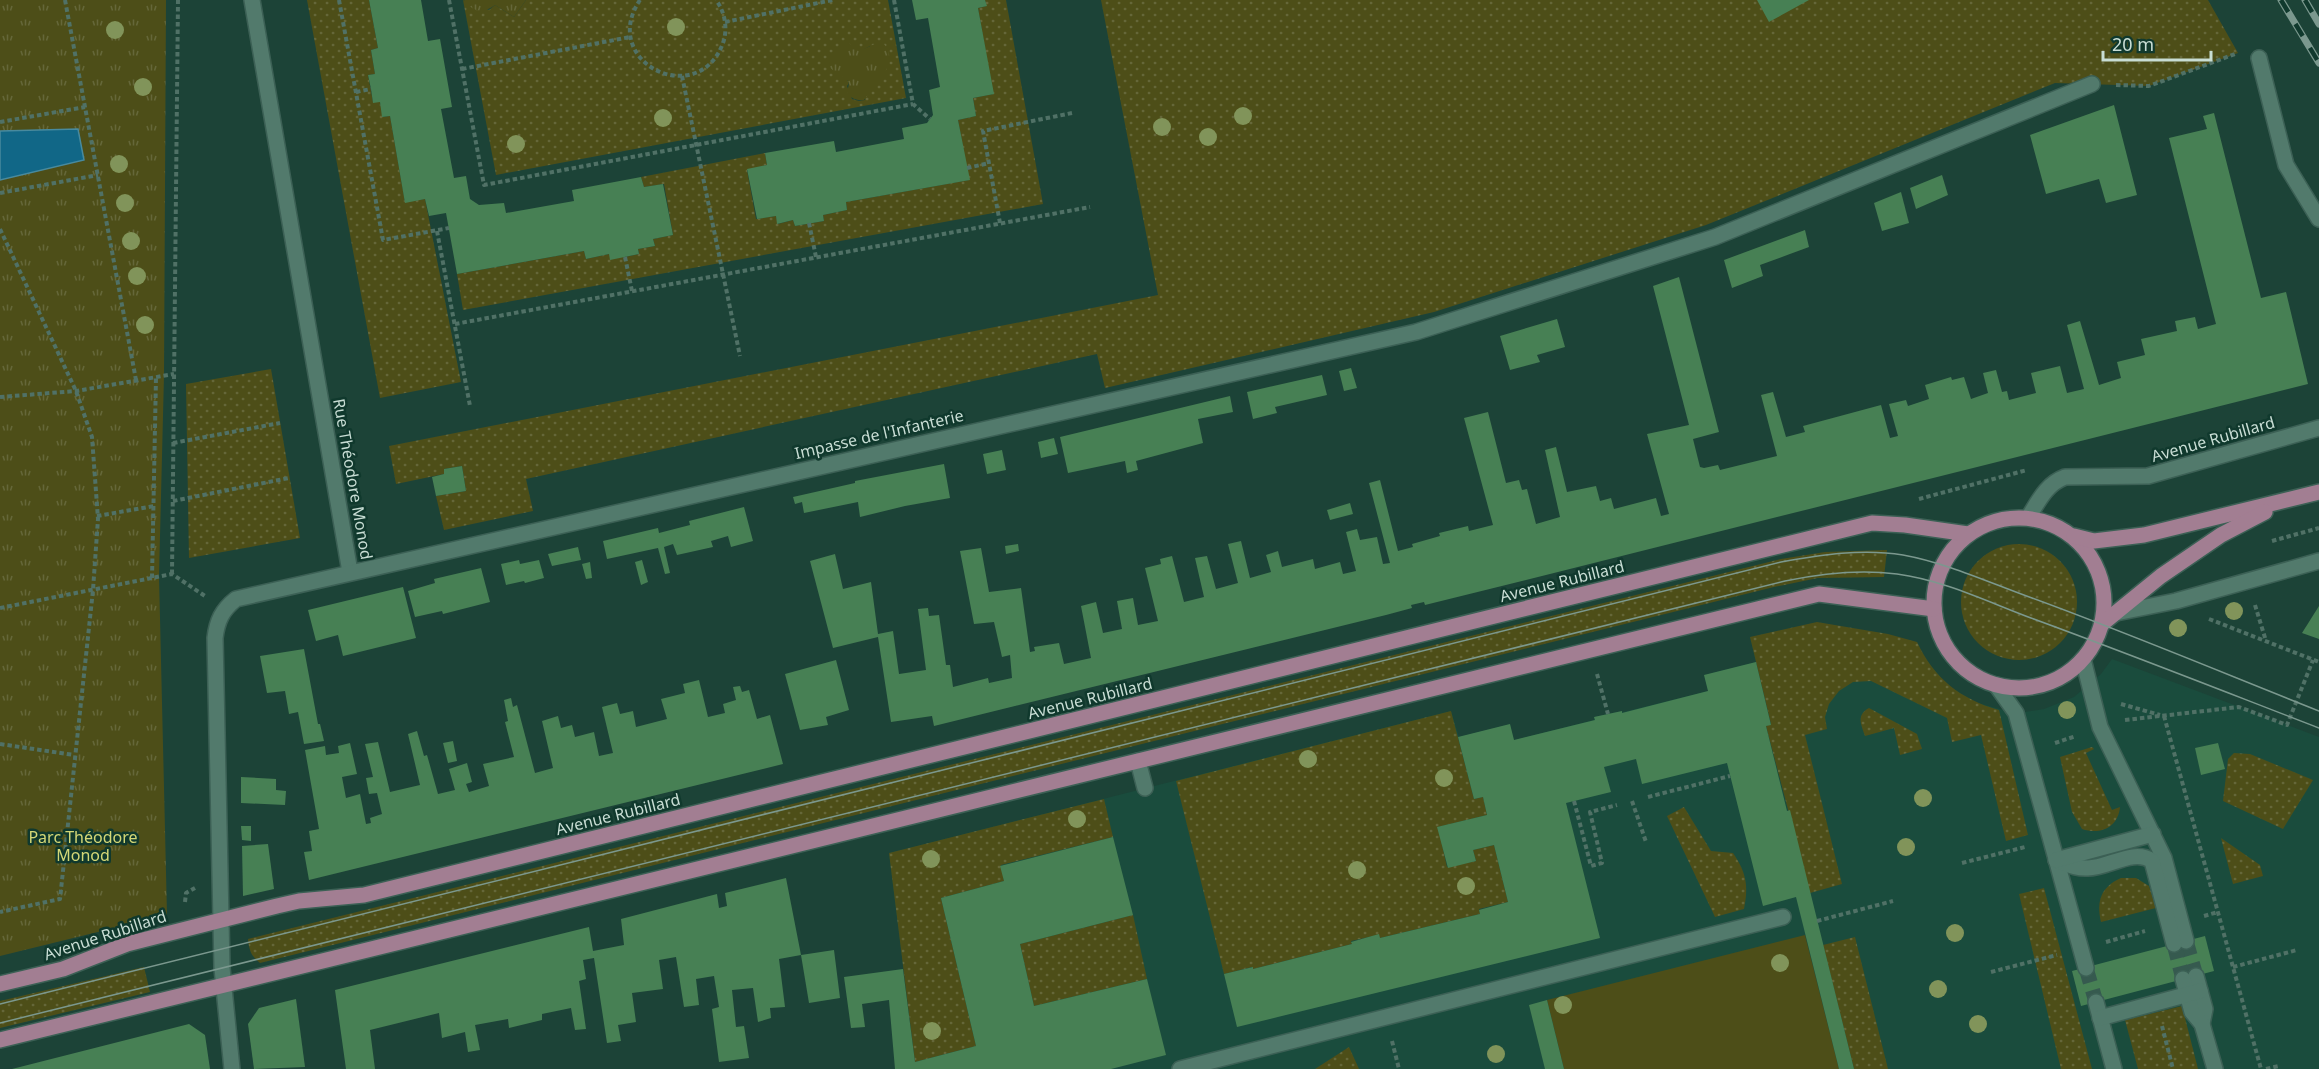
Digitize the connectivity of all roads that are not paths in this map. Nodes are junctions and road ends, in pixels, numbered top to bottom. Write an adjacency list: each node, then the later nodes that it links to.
1 (252, 0): 12 (street, Rue Théodore Monod)
2 (2259, 58): 4 (street)
3 (2092, 84): 12 (street, Impasse de l'Infanterie)
4 (2319, 219)
5 (2319, 428): 8 (street, Avenue Rubillard)
6 (2319, 492): 7 (main road)
7 (2289, 500): 10 (main road); 14 (main road)
8 (2028, 518): 9 (main road); 10 (main road)
9 (1968, 534): 13 (main road); 22 (main road, Avenue Rubillard)
10 (2071, 535): 15 (main road)
11 (2319, 561): 14 (street)
12 (350, 572): 22 (street, Rue Théodore Monod)
13 (1934, 609): 17 (main road); 18 (main road)
14 (2116, 613): 15 (main road)
15 (2102, 624): 16 (main road)
16 (2083, 659): 17 (main road); 20 (street)
17 (1996, 685): 21 (street)
18 (1138, 760): 19 (street); 27 (main road)
19 (1145, 788)
20 (2153, 834): 21 (street); 21 (street)
21 (2056, 860): 24 (street)
22 (220, 914): 26 (main road, Avenue Rubillard); 27 (street)
23 (1783, 917): 32 (street)
24 (2086, 968)
25 (2190, 978): 28 (street)
26 (0, 984)
27 (223, 986): 31 (main road); 33 (street)
28 (2194, 993): 30 (street); 36 (street)
29 (2096, 1002): 30 (street)
30 (2100, 1018): 35 (street)
31 (0, 1040)
32 (1217, 1064): 34 (street)
33 (232, 1069)
34 (1179, 1069)
35 (2114, 1069)
36 (2215, 1069)

